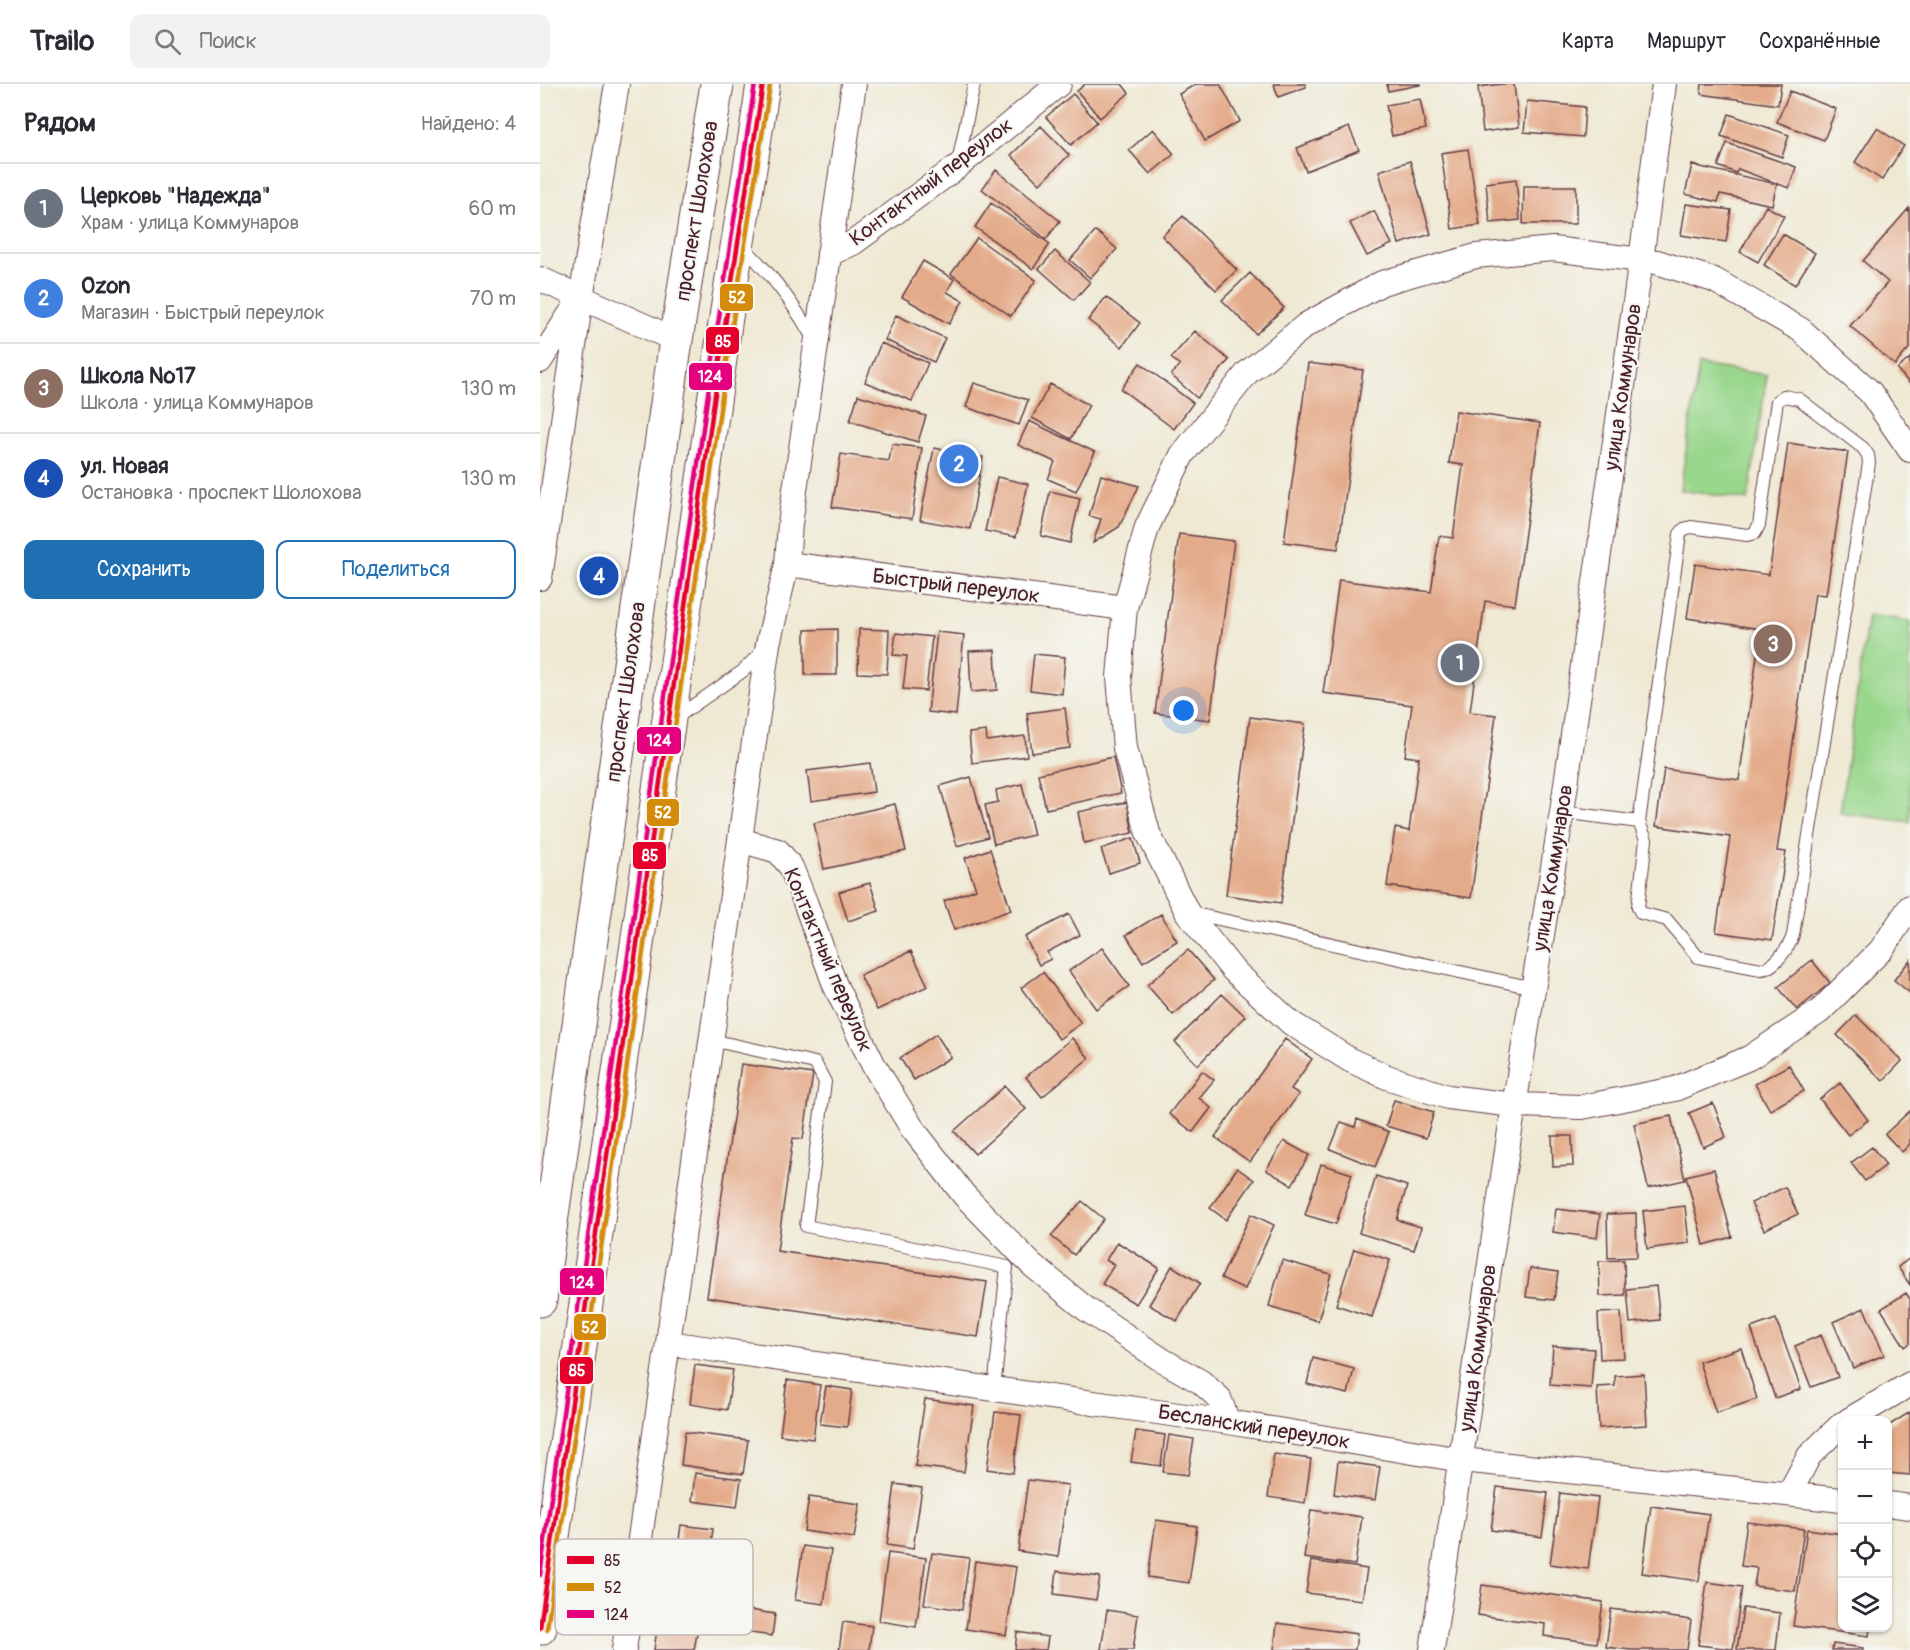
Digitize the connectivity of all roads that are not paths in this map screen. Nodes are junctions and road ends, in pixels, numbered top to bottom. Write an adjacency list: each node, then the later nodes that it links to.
1 (617, 84): 13 (street)
2 (717, 84): 14 (main road, проспект Шолохова)
3 (763, 84): 9 (main road)
4 (854, 84): 10 (street)
5 (974, 84): 8 (lane)
6 (1059, 84): 8 (street, Контактный переулок)
7 (1664, 84): 11 (street, улица Коммунаров)
8 (957, 167): 10 (street, Контактный переулок)
9 (737, 242): 15 (lane); 22 (main road)
10 (829, 254): 15 (street)
11 (1641, 260): 17 (street); 20 (street); 23 (street, улица Коммунаров)
12 (540, 279): 13 (street)
13 (581, 298): 14 (street); 16 (street); 19 (street)
14 (676, 340): 31 (main road, проспект Шолохова)
15 (816, 344): 18 (street)
16 (540, 361)
17 (1910, 450)
18 (787, 564): 20 (street, Быстрый переулок); 21 (street)
19 (540, 578)
20 (1125, 608): 27 (street)
21 (768, 644): 22 (lane); 25 (street)
22 (668, 723): 44 (main road)
23 (1562, 812): 24 (lane); 28 (street, улица Коммунаров)
24 (1639, 822): 24 (lane)
25 (740, 840): 29 (street); 36 (street, Контактный переулок)
26 (1910, 907): 30 (street)
27 (1187, 912): 28 (lane); 30 (street)
28 (1533, 988): 30 (street, улица Коммунаров)
29 (711, 1040): 32 (street); 34 (lane)
30 (1514, 1105): 38 (street, улица Коммунаров)
31 (540, 1300)
32 (668, 1343): 34 (street, Бесланский переулок); 43 (street)
33 (1910, 1384): 35 (street)
34 (994, 1389): 36 (street, Бесланский переулок)
35 (1856, 1416)
36 (1228, 1422): 38 (street, Бесланский переулок)
37 (1838, 1428): 39 (street)
38 (1462, 1460): 39 (street, Бесланский переулок); 47 (street, улица Коммунаров)
39 (1789, 1494): 40 (street, Бесланский переулок)
40 (1838, 1500)
41 (1892, 1505): 42 (street)
42 (1910, 1507)
43 (640, 1539)
44 (540, 1628)
45 (626, 1635): 46 (street)
46 (624, 1650)
47 (1432, 1650)

